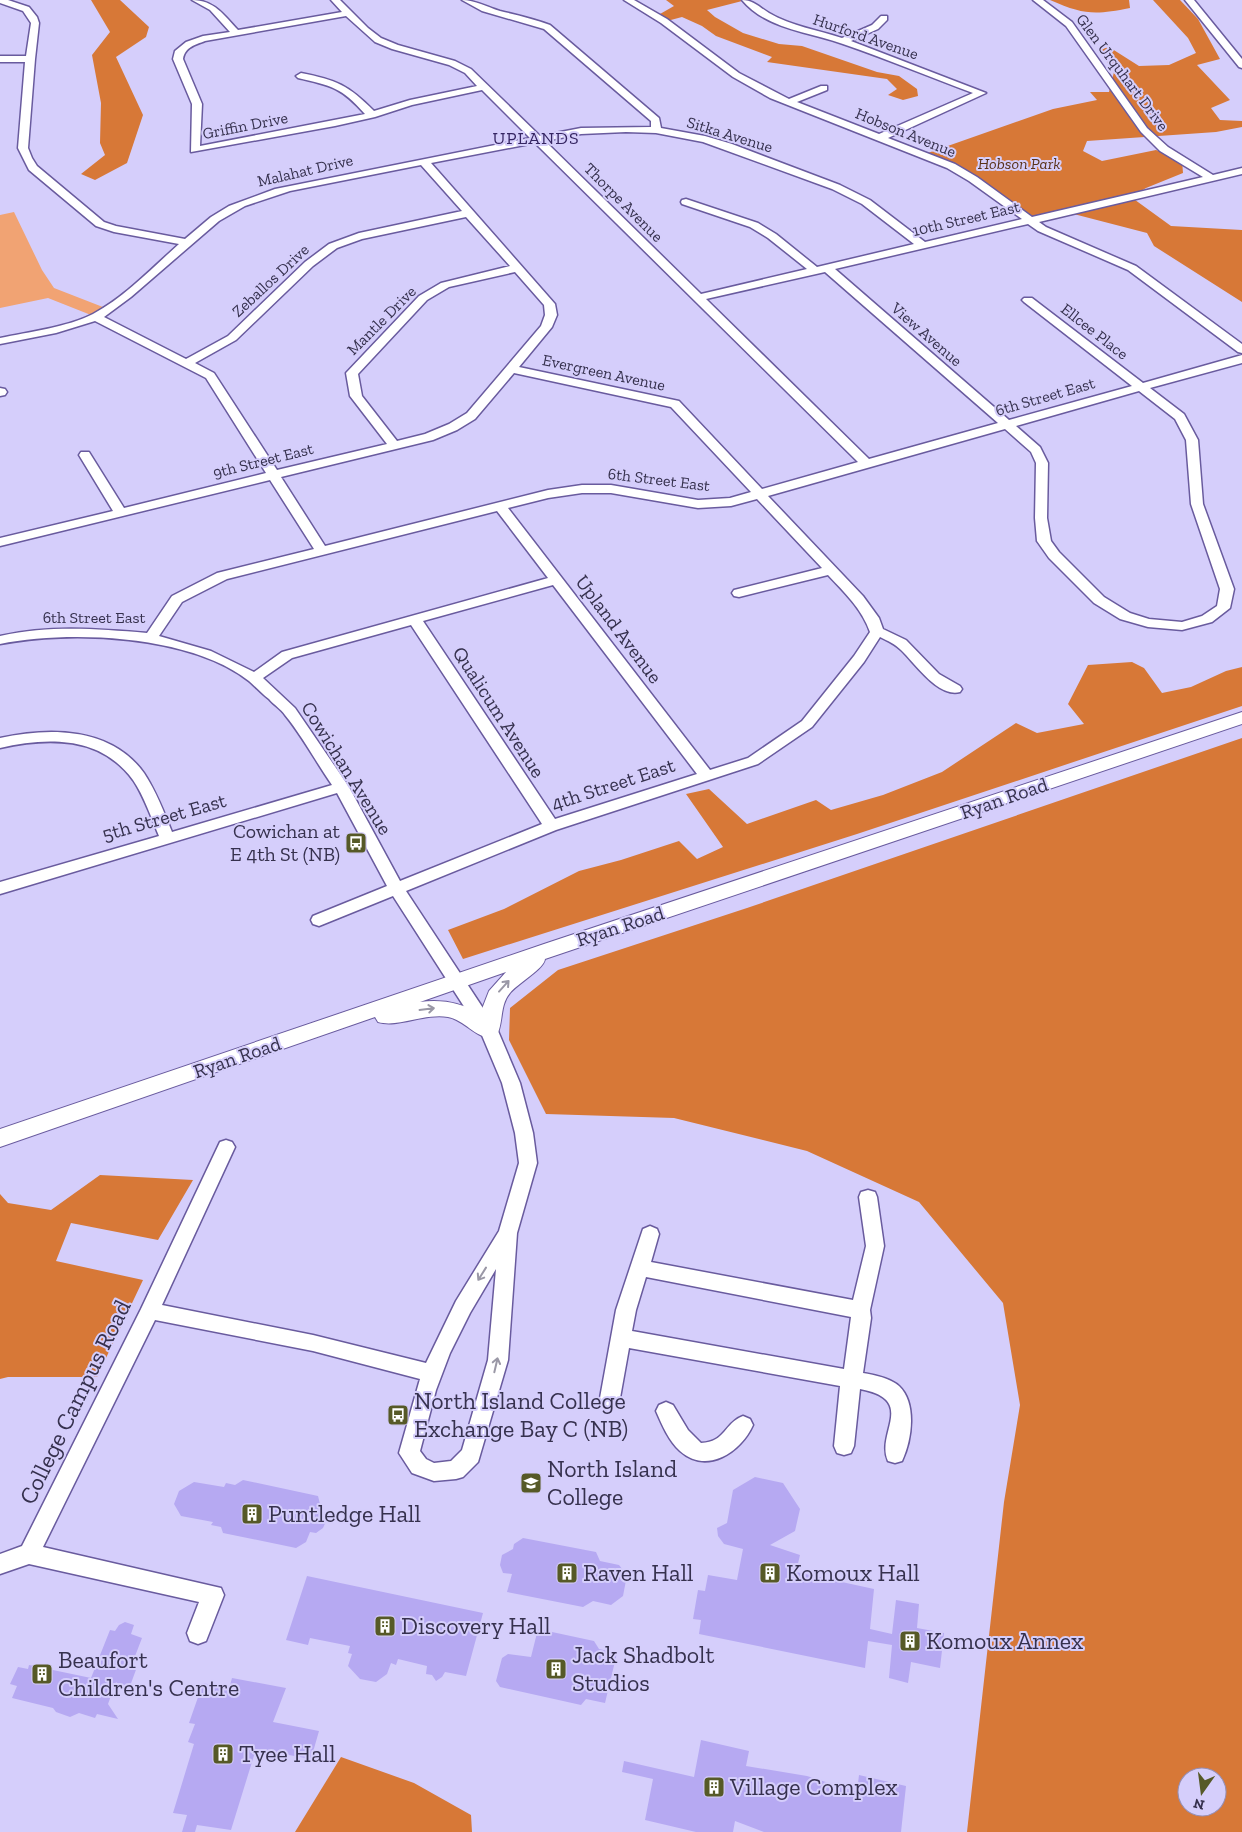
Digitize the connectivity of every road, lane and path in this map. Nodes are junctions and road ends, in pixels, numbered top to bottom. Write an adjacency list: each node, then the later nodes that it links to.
1 (0, 0): 14 (street)
2 (196, 0): 11 (street)
3 (335, 0): 9 (street, Thorpe Avenue)
4 (467, 0): 21 (street, Sitka Avenue)
5 (628, 0): 19 (street, Hobson Avenue)
6 (746, 0): 12 (street, Hurford Avenue)
7 (1037, 0): 26 (street, Glen Urquhart Drive)
8 (1189, 0): 15 (street)
9 (349, 13): 11 (street, Griffin Drive); 17 (street, Thorpe Avenue)
10 (884, 18): 12 (street)
11 (236, 33): 20 (street, Griffin Drive)
12 (843, 41): 22 (street, Hurford Avenue)
13 (0, 59): 14 (street)
14 (30, 59): 30 (street)
15 (1242, 65)
16 (301, 76): 20 (street)
17 (484, 87): 20 (street, Griffin Drive); 23 (street, Thorpe Avenue)
18 (824, 88): 19 (street)
19 (789, 102): 22 (street, Hobson Avenue)
20 (372, 115)
21 (656, 130): 23 (street, Malahat Drive); 31 (street, Sitka Avenue)
22 (881, 136): 29 (street, Hobson Avenue)
23 (536, 138): 24 (street, Malahat Drive); 35 (street, Thorpe Avenue)
24 (423, 161): 28 (street, Evergreen Avenue); 30 (street, Malahat Drive)
25 (1242, 171): 26 (street, 10th Street East)
26 (1211, 178): 29 (street, 10th Street East)
27 (686, 202): 34 (street)
28 (468, 213): 33 (street, Evergreen Avenue); 41 (street, Zeballos Drive)
29 (1029, 220): 31 (street, 10th Street East); 39 (street, Hobson Avenue)
30 (189, 243): 37 (street, Malahat Drive)
31 (922, 245): 32 (street, 10th Street East)
32 (826, 267): 34 (street, 10th Street East); 44 (street, View Avenue)
33 (518, 268): 42 (street, Evergreen Avenue); 45 (street, Mantle Drive)
34 (814, 270): 35 (street, 10th Street East)
35 (698, 298): 47 (street, Thorpe Avenue)
36 (1028, 300): 43 (street, Ellcee Place)
37 (96, 317): 38 (street, Malahat Drive); 41 (street)
38 (0, 341)
39 (1242, 350)
40 (1242, 359): 43 (street, 6th Street East)
41 (187, 363): 48 (street)
42 (511, 369): 45 (street, 9th Street East); 49 (street, Evergreen Avenue)
43 (1141, 387): 44 (street, 6th Street East); 44 (street, View Avenue)
44 (1007, 425): 47 (street, 6th Street East)
45 (394, 445): 48 (street, 9th Street East)
46 (85, 455): 51 (street)
47 (867, 464): 49 (street, 6th Street East)
48 (273, 474): 51 (street, 9th Street East); 53 (street)
49 (761, 494): 50 (street, 6th Street East); 54 (street, Evergreen Avenue)
50 (500, 506): 53 (street, 6th Street East); 55 (street, Upland Avenue)
51 (120, 512): 52 (street, 9th Street East)
52 (0, 542)
53 (322, 551): 59 (street, 6th Street East)
54 (830, 570): 56 (street); 58 (street, Evergreen Avenue)
55 (556, 580): 57 (street); 65 (street, Upland Avenue)
56 (739, 593)
57 (415, 620): 61 (street); 67 (street, Qualicum Avenue)
58 (877, 632): 62 (street); 65 (street, 4th Street East)
59 (150, 638): 60 (street, 6th Street East); 61 (street, Cowichan Avenue)
60 (0, 640)
61 (254, 678): 66 (street, Cowichan Avenue)
62 (955, 689)
63 (1242, 718): 72 (main road, Ryan Road)
64 (0, 742): 68 (street)
65 (706, 776): 67 (street, 4th Street East)
66 (341, 787): 68 (street, 5th Street East); 70 (street, Cowichan Avenue)
67 (551, 826): 70 (street, 4th Street East)
68 (167, 837): 69 (street, 5th Street East)
69 (0, 888)
70 (397, 889): 71 (street, 4th Street East); 73 (street, Cowichan Avenue)
71 (319, 920)
72 (550, 949): 73 (main road, Ryan Road); 75 (main road, one-way to 72)
73 (457, 981): 74 (main road, Ryan Road); 75 (street)
74 (328, 1026): 75 (main road, one-way to 75); 76 (main road, Ryan Road)
75 (489, 1031): 79 (street)
76 (0, 1138)
77 (226, 1147): 83 (street, College Campus Road)
78 (868, 1197): 82 (street)
79 (508, 1233): 85 (street, one-way to 85); 85 (street, one-way to 79)
80 (650, 1234): 81 (street)
81 (638, 1268): 82 (street); 84 (street)
82 (860, 1310): 86 (street)
83 (150, 1311): 85 (street); 92 (street, College Campus Road)
84 (622, 1338): 86 (street); 87 (street)
85 (433, 1374)
86 (851, 1379): 90 (street); 91 (street)
87 (610, 1398)
88 (666, 1411): 89 (street)
89 (744, 1425)
90 (844, 1446)
91 (895, 1454)
92 (29, 1554): 93 (street); 94 (street)
93 (0, 1564)
94 (198, 1633)

